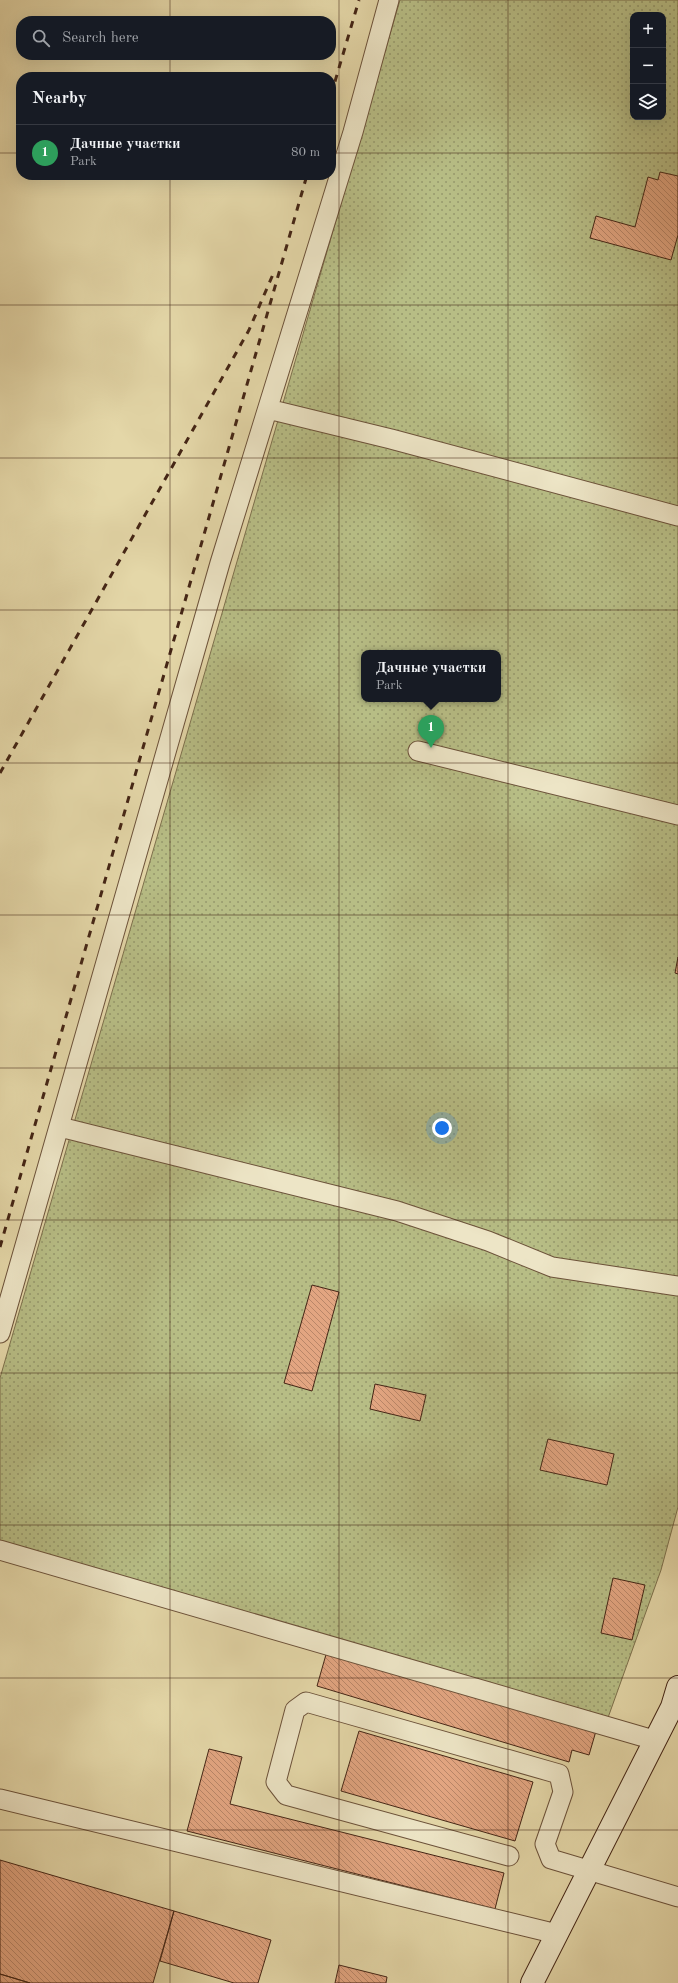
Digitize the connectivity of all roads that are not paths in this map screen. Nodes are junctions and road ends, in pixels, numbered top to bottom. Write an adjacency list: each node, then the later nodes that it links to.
1 (389, 0): 2 (lane)
2 (268, 409): 3 (lane); 6 (lane)
3 (678, 516)
4 (418, 751): 5 (lane)
5 (678, 815)
6 (60, 1128): 7 (lane); 8 (lane)
7 (678, 1286)
8 (0, 1333)
9 (0, 1550): 11 (lane)
10 (678, 1687): 11 (main road)
11 (654, 1740): 14 (main road)
12 (0, 1799): 16 (lane)
13 (509, 1856): 14 (lane)
14 (588, 1871): 15 (lane); 16 (main road)
15 (678, 1897)
16 (557, 1934): 17 (main road)
17 (532, 1983)

